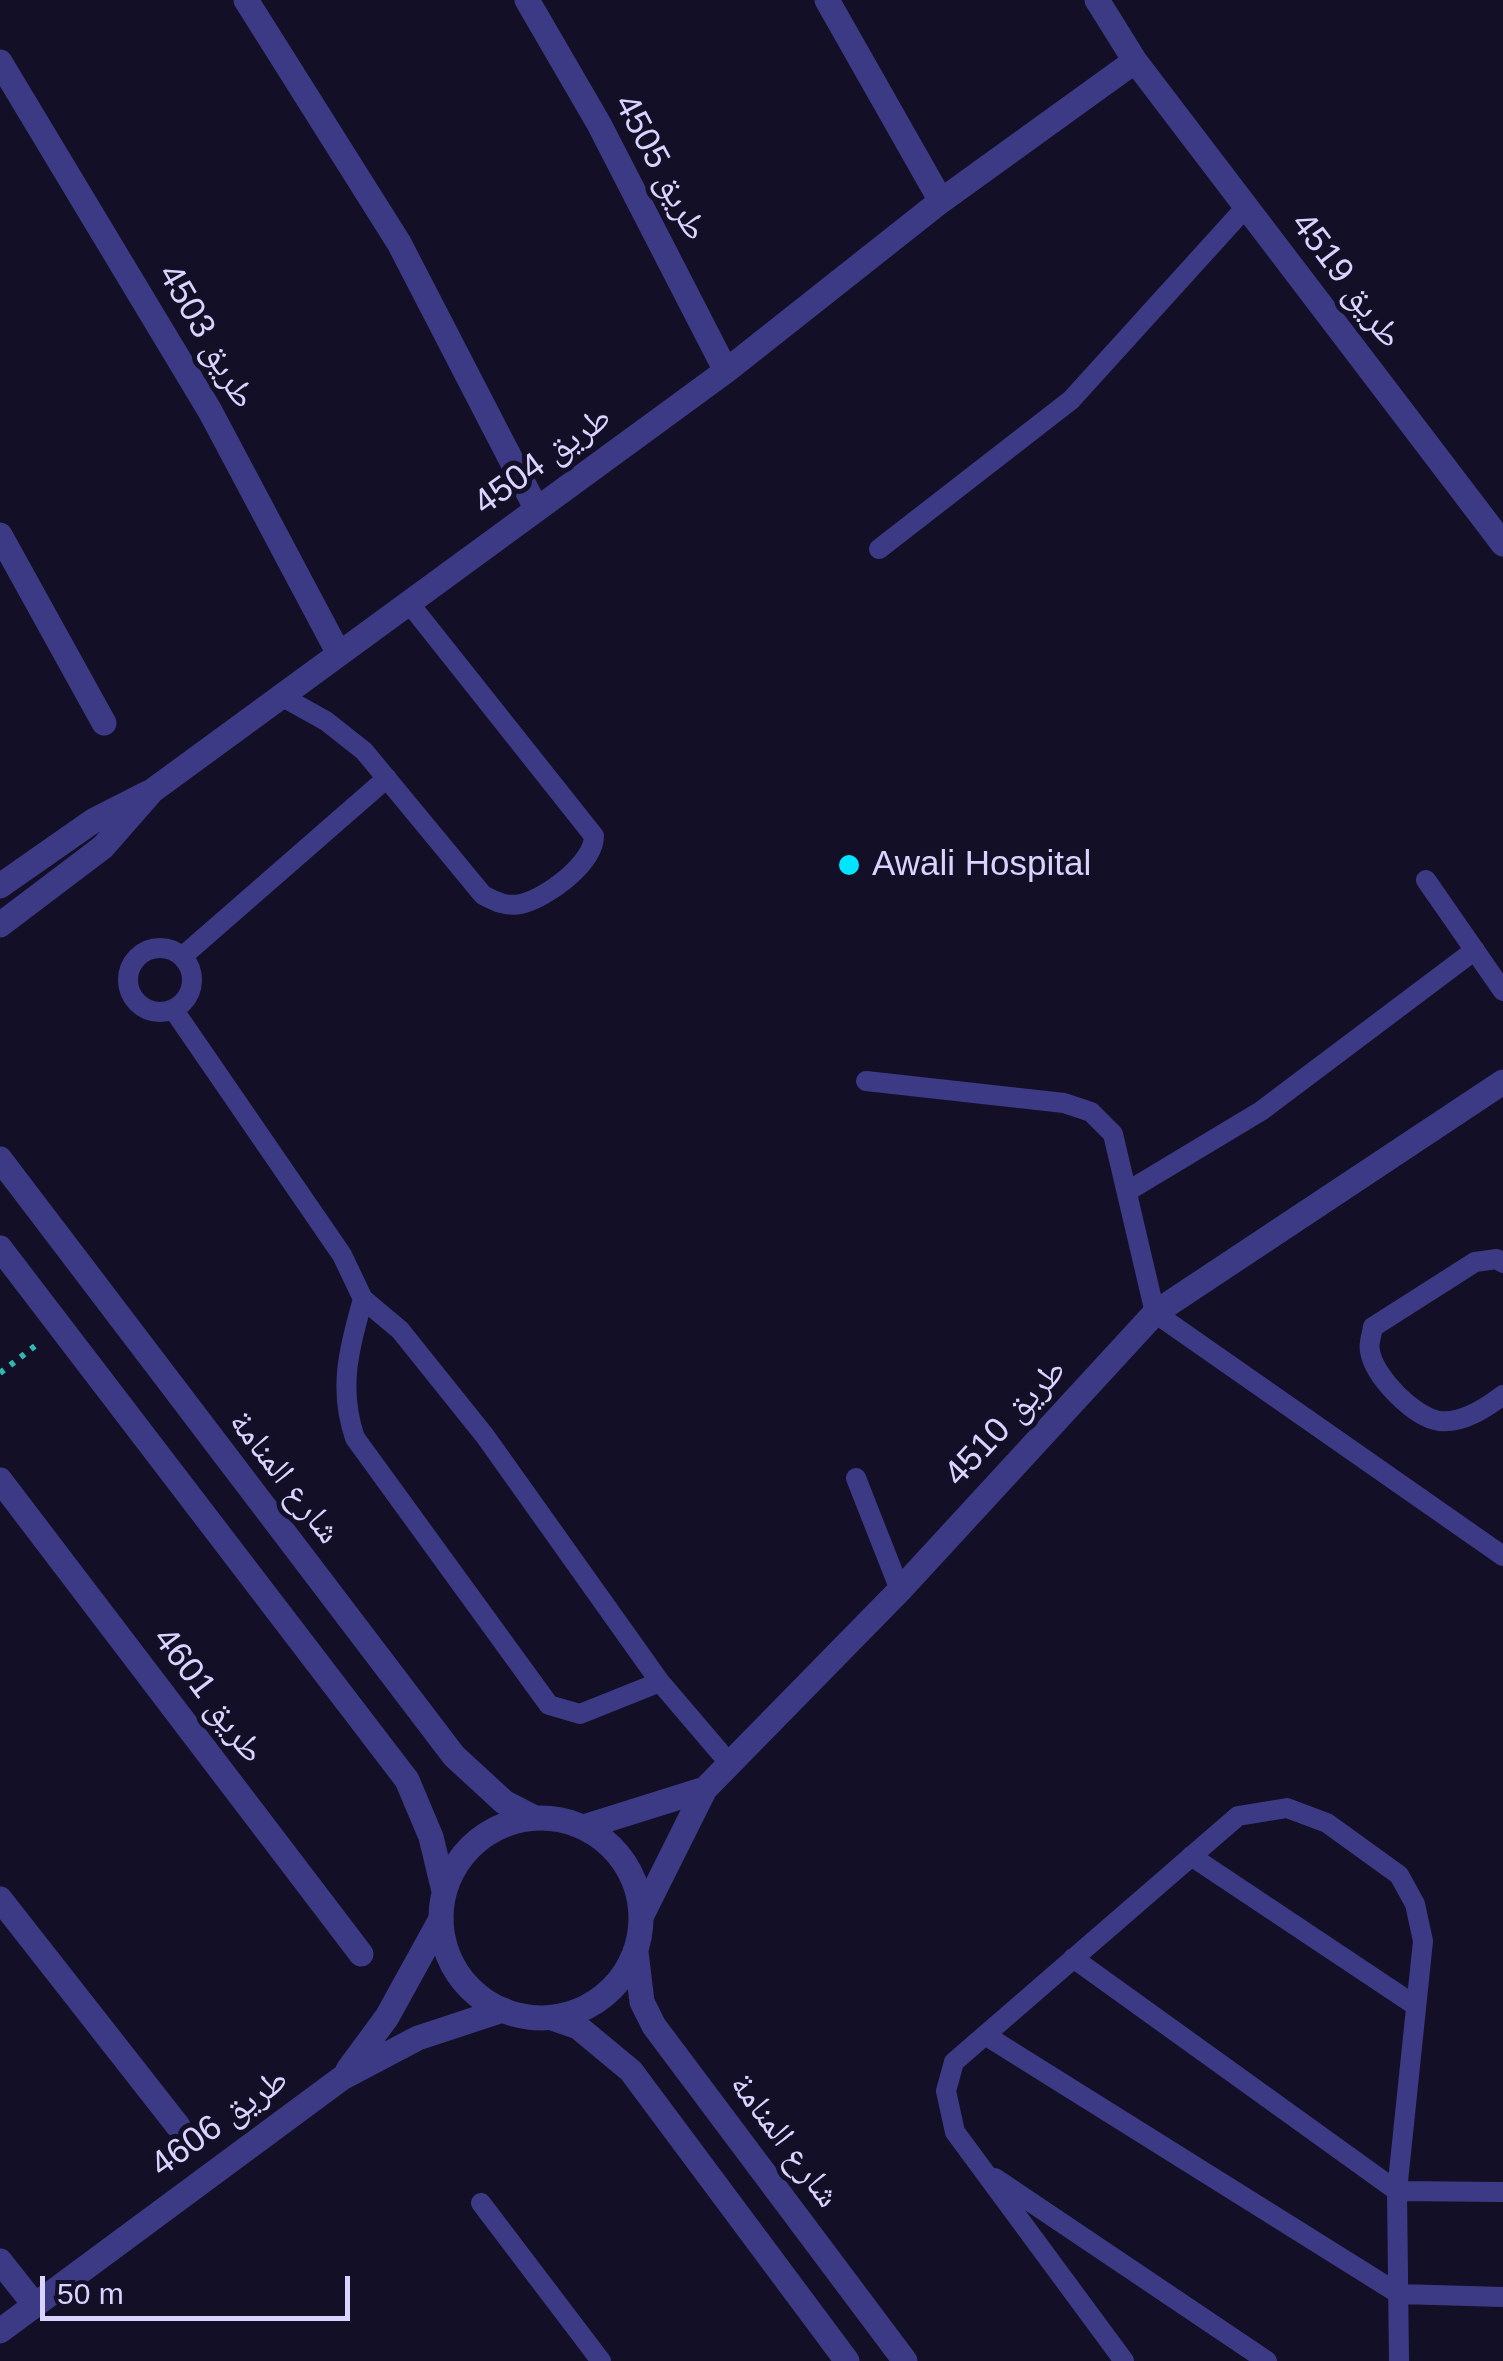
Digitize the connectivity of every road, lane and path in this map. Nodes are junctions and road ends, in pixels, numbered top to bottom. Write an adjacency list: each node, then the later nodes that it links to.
1 (246, 0): 10 (street)
2 (528, 0): 9 (street, طريق 4505)
3 (827, 0): 7 (street)
4 (1097, 0): 5 (street, طريق 4519)
5 (1134, 60): 7 (street, طريق 4504); 8 (street, طريق 4519)
6 (0, 62): 15 (street, طريق 4503)
7 (940, 202): 9 (street, طريق 4504)
8 (1246, 208): 12 (street, طريق 4519); 13 (lane)
9 (726, 371): 10 (street, طريق 4504)
10 (536, 508): 14 (street, طريق 4504)
11 (0, 535): 17 (street)
12 (1503, 544)
13 (879, 549)
14 (409, 602): 15 (street, طريق 4504); 18 (lane)
15 (339, 654): 16 (street, طريق 4504)
16 (281, 696): 18 (lane); 19 (street, طريق 4504)
17 (104, 723)
18 (387, 778): 24 (lane)
19 (152, 791): 21 (street); 22 (street, طريق 4504)
20 (1426, 880): 23 (lane)
21 (0, 886)
22 (0, 925)
23 (1475, 950): 25 (lane); 30 (lane)
24 (183, 956): 26 (lane); 26 (lane)
25 (1503, 991)
26 (172, 1010): 33 (lane)
27 (866, 1081): 30 (lane)
28 (1503, 1082): 34 (street, طريق 4510)
29 (0, 1158): 43 (street, شارع المنامة)
30 (1128, 1191): 34 (lane)
31 (0, 1248): 46 (street)
32 (1503, 1263): 35 (lane)
33 (363, 1299): 40 (lane); 40 (lane)
34 (1155, 1313): 38 (lane); 39 (street, طريق 4510)
35 (1503, 1395)
36 (856, 1478): 39 (lane)
37 (0, 1480): 51 (street, طريق 4601)
38 (1503, 1556)
39 (900, 1590): 41 (street, طريق 4510)
40 (660, 1682): 41 (lane)
41 (730, 1764): 42 (street, طريق 4510)
42 (705, 1788): 44 (street, طريق 4510); 48 (street)
43 (534, 1818): 44 (street); 46 (street)
44 (584, 1827): 48 (street)
45 (1191, 1856): 52 (lane); 53 (lane); 53 (lane)
46 (444, 1891): 49 (street)
47 (0, 1899): 58 (street)
48 (642, 1914): 50 (street)
49 (440, 1918): 54 (street); 57 (street)
50 (636, 1952): 55 (street); 70 (street, شارع المنامة)
51 (360, 1954)
52 (1074, 1958): 56 (lane); 60 (lane)
53 (1416, 2006): 60 (lane)
54 (503, 2010): 55 (street); 57 (street, طريق 4606)
55 (552, 2018): 69 (street)
56 (985, 2035): 59 (lane); 64 (lane)
57 (342, 2078): 66 (street, طريق 4606)
58 (178, 2126)
59 (981, 2168): 71 (lane); 72 (lane)
60 (1397, 2190): 61 (lane); 64 (lane)
61 (1503, 2192)
62 (481, 2203): 68 (lane)
63 (0, 2261): 66 (street)
64 (1399, 2294): 65 (lane); 73 (lane)
65 (1503, 2297)
66 (34, 2304): 67 (street, طريق 4606)
67 (0, 2331)
68 (602, 2361)
69 (847, 2361)
70 (905, 2361)
71 (1124, 2361)
72 (1267, 2361)
73 (1399, 2361)

